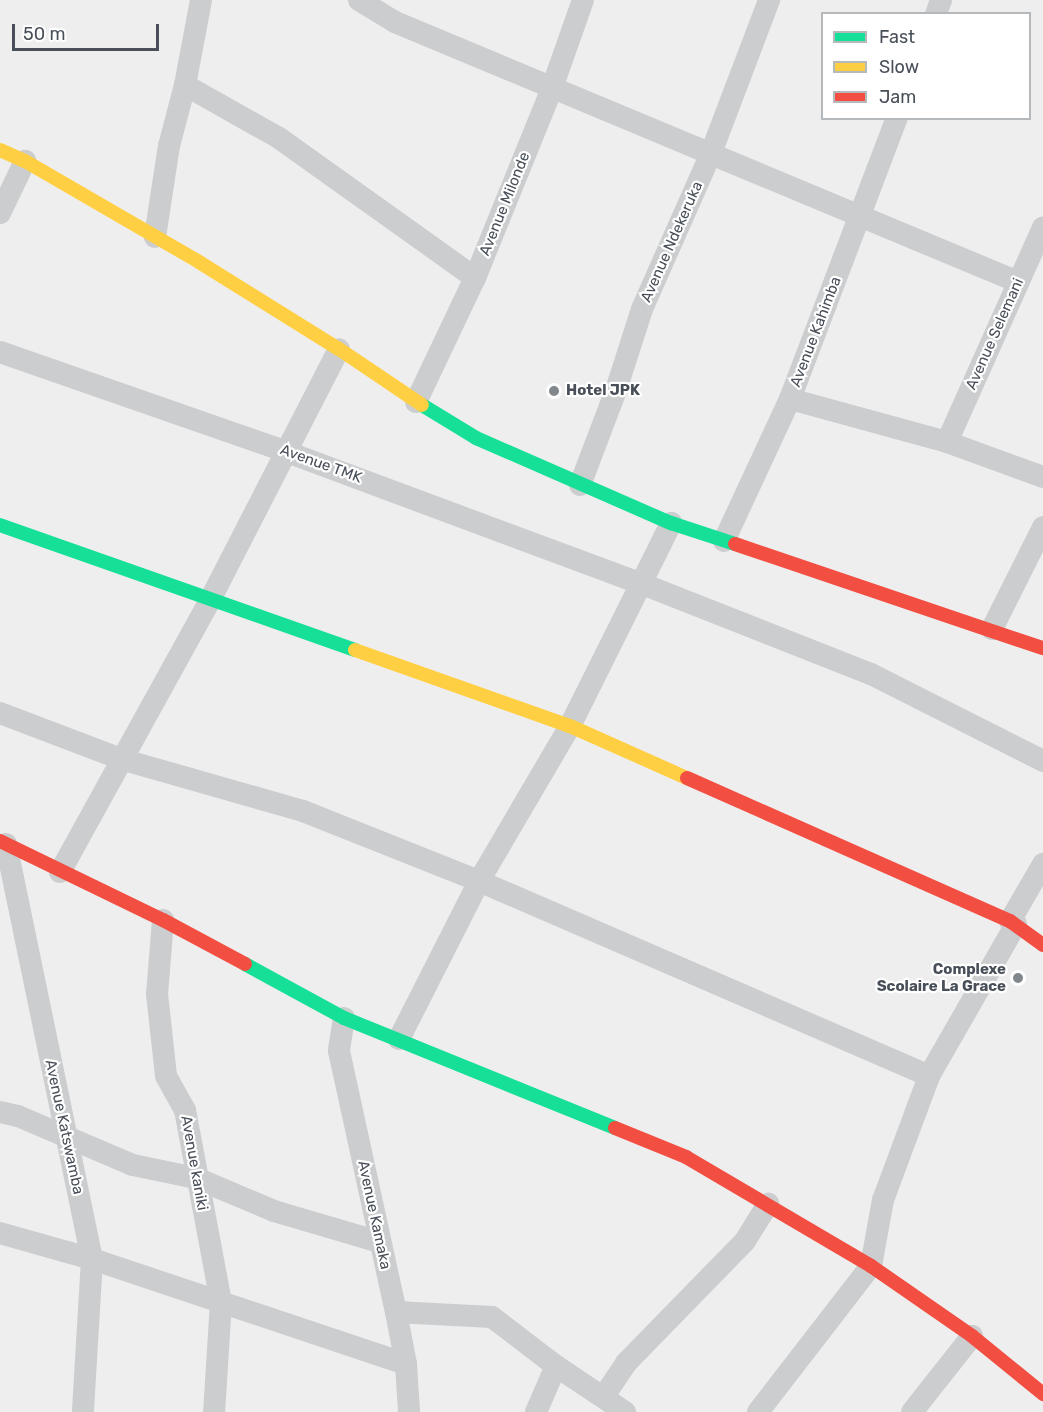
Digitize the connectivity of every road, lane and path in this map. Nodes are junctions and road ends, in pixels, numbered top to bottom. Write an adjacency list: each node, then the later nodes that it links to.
1 (201, 0): 5 (street)
2 (359, 0): 6 (street)
3 (583, 0): 6 (street, Avenue Milonde)
4 (769, 0): 9 (street, Avenue Ndekeruka)
5 (185, 85): 14 (street); 15 (street)
6 (552, 88): 9 (street); 15 (street, Avenue Milonde)
7 (896, 120): 12 (street, Avenue Kahimba)
8 (0, 150): 10 (street)
9 (711, 153): 12 (street); 24 (street, Avenue Ndekeruka)
10 (25, 161): 11 (street); 14 (street)
11 (0, 213)
12 (860, 216): 16 (street); 19 (street, Avenue Kahimba)
13 (1043, 227): 16 (street, Avenue Selemani)
14 (154, 237): 17 (street)
15 (475, 278): 20 (street, Avenue Milonde)
16 (1018, 282): 21 (street, Avenue Selemani)
17 (339, 349): 20 (street); 22 (street)
18 (0, 352): 22 (street, Avenue TMK)
19 (790, 399): 21 (street); 28 (street, Avenue Kahimba)
20 (416, 402): 24 (street)
21 (947, 442): 23 (street)
22 (287, 452): 29 (street, Avenue TMK); 30 (street)
23 (1043, 477)
24 (580, 485): 25 (street)
25 (670, 523): 28 (street); 29 (street)
26 (0, 525): 30 (street)
27 (1043, 527): 31 (street)
28 (724, 541): 31 (street)
29 (640, 583): 34 (street); 36 (street, Avenue TMK)
30 (210, 600): 34 (street); 35 (street)
31 (992, 628): 32 (street)
32 (1043, 648)
33 (0, 713): 35 (street)
34 (570, 726): 40 (street); 42 (street)
35 (123, 760): 39 (street); 40 (street)
36 (1043, 761)
37 (3, 843): 39 (street); 48 (street, Avenue Katswamba)
38 (1043, 864): 42 (street)
39 (60, 872): 41 (street)
40 (479, 881): 45 (street); 46 (street)
41 (163, 920): 44 (street); 49 (street, Avenue kaniki)
42 (1013, 922): 43 (street); 46 (street)
43 (1043, 945)
44 (344, 1018): 45 (street); 52 (street, Avenue Kamaka)
45 (399, 1039): 50 (street)
46 (929, 1076): 54 (street)
47 (0, 1112): 48 (street)
48 (67, 1139): 49 (street); 53 (street, Avenue Katswamba)
49 (196, 1178): 52 (street); 55 (street, Avenue kaniki)
50 (768, 1204): 54 (street); 61 (street)
51 (0, 1233): 53 (street)
52 (379, 1242): 56 (street, Avenue Kamaka)
53 (92, 1258): 55 (street); 62 (street, Avenue Katswamba)
54 (871, 1266): 57 (street); 67 (street)
55 (221, 1302): 58 (street); 63 (street, Avenue kaniki)
56 (396, 1312): 58 (street, Avenue Kamaka); 59 (street)
57 (972, 1336): 60 (street); 68 (street)
58 (406, 1365): 64 (street, Avenue Kamaka)
59 (555, 1366): 61 (street); 65 (street)
60 (1043, 1394)
61 (604, 1396): 66 (street)
62 (83, 1412)
63 (214, 1412)
64 (409, 1412)
65 (536, 1412)
66 (625, 1412)
67 (758, 1412)
68 (912, 1412)

